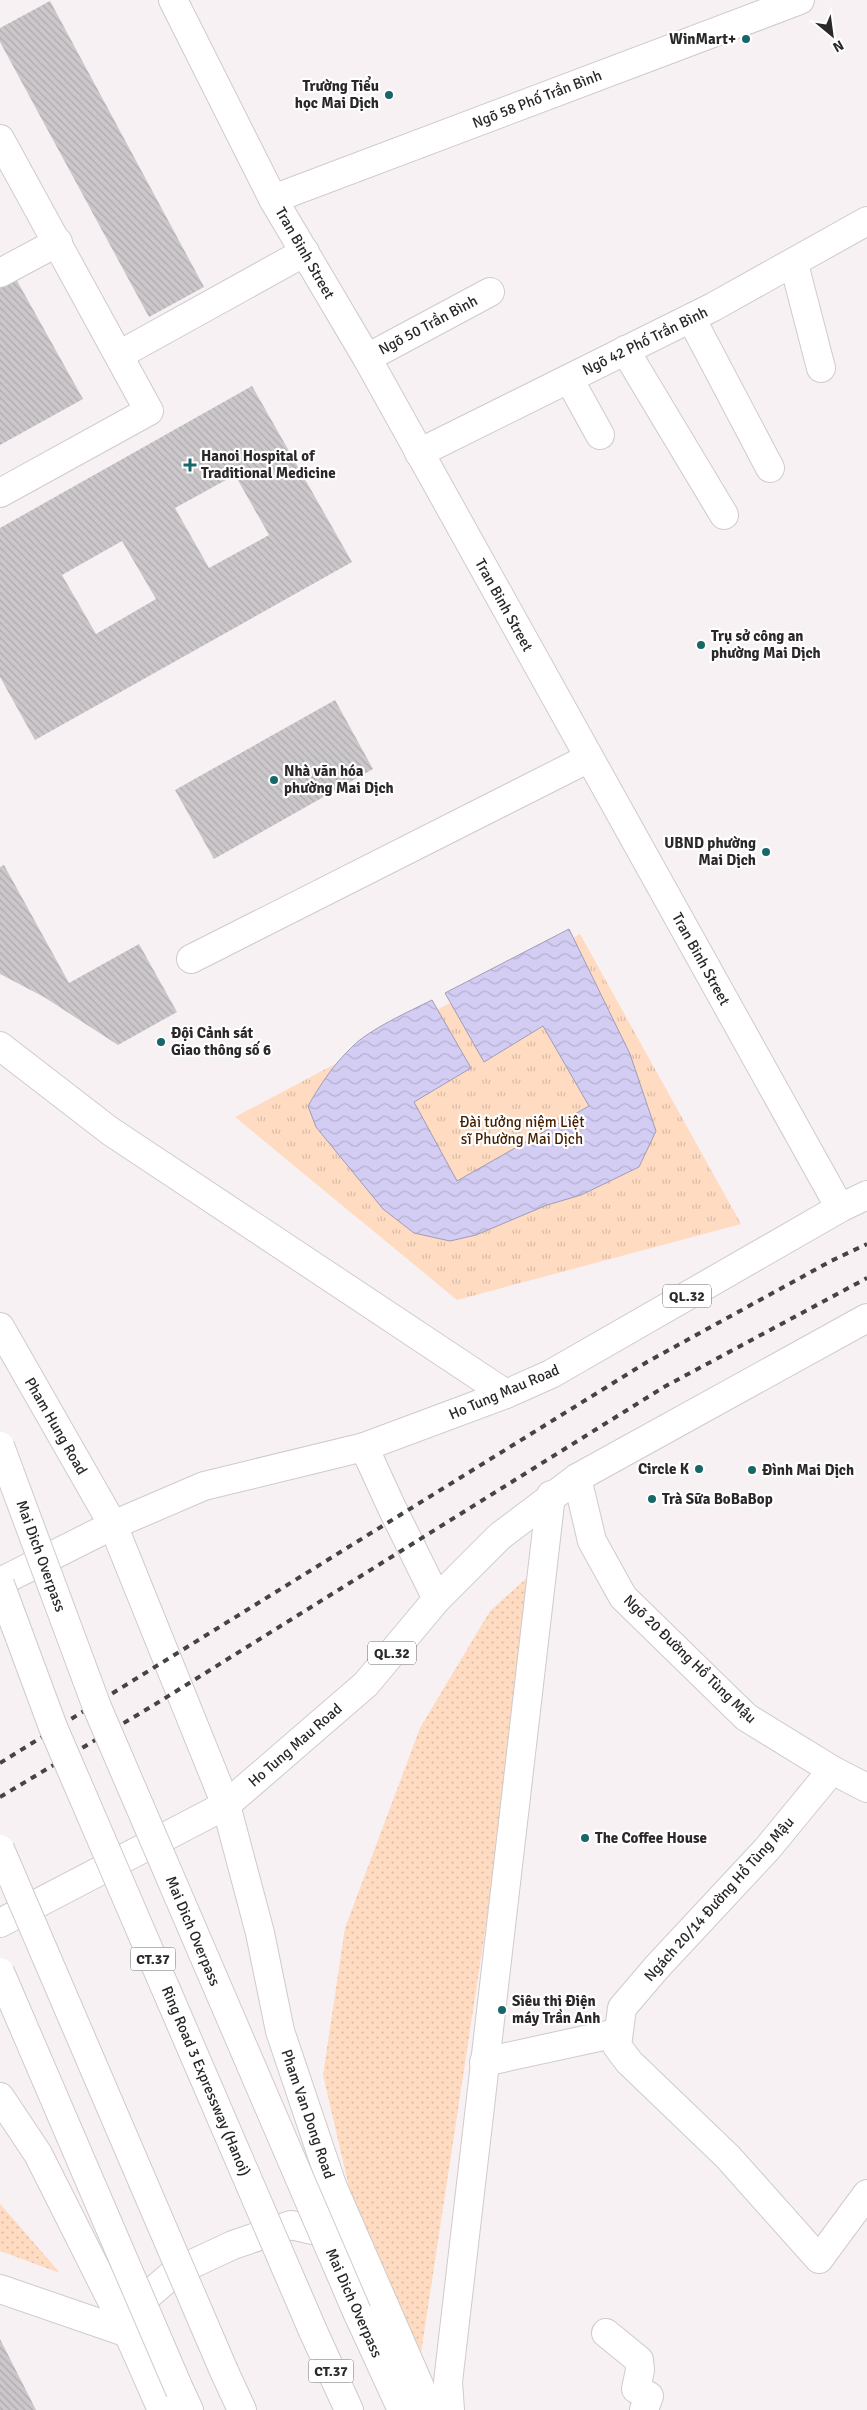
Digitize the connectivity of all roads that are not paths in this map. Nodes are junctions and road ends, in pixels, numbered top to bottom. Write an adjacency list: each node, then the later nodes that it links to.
1 (173, 0): 4 (main road, Tran Binh Street)
2 (800, 0): 4 (main road, Ngõ 58 Phố Trần Bình)
3 (0, 139): 6 (main road)
4 (274, 199): 7 (main road, Tran Binh Street)
5 (867, 222): 8 (main road, Ngõ 42 Phố Trần Bình)
6 (58, 242): 9 (main road); 13 (main road)
7 (305, 252): 13 (main road); 14 (main road, Tran Binh Street)
8 (794, 264): 11 (main road, Ngõ 42 Phố Trần Bình); 15 (main road)
9 (0, 273)
10 (490, 292): 14 (main road, Ngõ 50 Trần Bình)
11 (691, 318): 12 (main road, Ngõ 42 Phố Trần Bình); 19 (main road)
12 (626, 350): 16 (main road, Ngõ 42 Phố Trần Bình); 21 (main road)
13 (118, 355): 20 (main road)
14 (367, 358): 18 (main road, Tran Binh Street)
15 (821, 368)
16 (569, 379): 17 (main road); 18 (main road, Ngõ 42 Phố Trần Bình)
17 (600, 435)
18 (419, 453): 22 (main road, Tran Binh Street)
19 (770, 468)
20 (0, 493)
21 (724, 515)
22 (589, 758): 23 (main road); 26 (main road, Tran Binh Street)
23 (191, 960)
24 (0, 1046): 30 (main road)
25 (867, 1195): 26 (main road, Ho Tung Mau Road / QL.32)
26 (840, 1208): 30 (main road, Ho Tung Mau Road / QL.32)
27 (867, 1318): 33 (main road, Ho Tung Mau Road / QL.32)
28 (0, 1327): 29 (main road, Pham Hung Road)
29 (7, 1363): 35 (main road, Pham Hung Road)
30 (506, 1394): 32 (main road, Ho Tung Mau Road / QL.32)
31 (0, 1446): 55 (main road, Mai Dich Overpass, bridge)
32 (364, 1447): 35 (main road, Ho Tung Mau Road / QL.32); 37 (main road)
33 (577, 1478): 34 (main road, Ho Tung Mau Road / QL.32); 38 (main road, Ngõ 20 Đường Hồ Tùng Mậu)
34 (551, 1495): 37 (main road, Ho Tung Mau Road / QL.32); 45 (main road)
35 (113, 1525): 36 (main road, Ho Tung Mau Road); 40 (main road, Pham Hung Road)
36 (0, 1583): 54 (main road, Ring Road 3 Expressway (Hanoi) / CT.37, bridge)
37 (438, 1599): 40 (main road, Ho Tung Mau Road / QL.32)
38 (832, 1770): 39 (main road, Ngõ 20 Đường Hồ Tùng Mậu); 44 (main road, Ngách 20/14 Đường Hồ Tùng Mậu)
39 (867, 1788)
40 (226, 1805): 42 (main road, Ho Tung Mau Road); 48 (main road, Pham Van Dong Road)
41 (0, 1850): 53 (main road, bridge)
42 (0, 1923)
43 (0, 1972): 52 (main road, bridge)
44 (617, 2033): 45 (main road); 47 (main road, Ngách 20/14 Đường Hồ Tùng Mậu)
45 (484, 2062): 57 (main road)
46 (0, 2097): 50 (main road)
47 (867, 2194)
48 (361, 2250): 50 (main road); 56 (main road, Pham Van Dong Road)
49 (0, 2289): 50 (main road)
50 (128, 2333): 52 (main road)
51 (606, 2333): 58 (main road)
52 (177, 2404)
53 (242, 2410)
54 (349, 2410)
55 (402, 2410)
56 (430, 2410)
57 (450, 2410)
58 (644, 2410)

